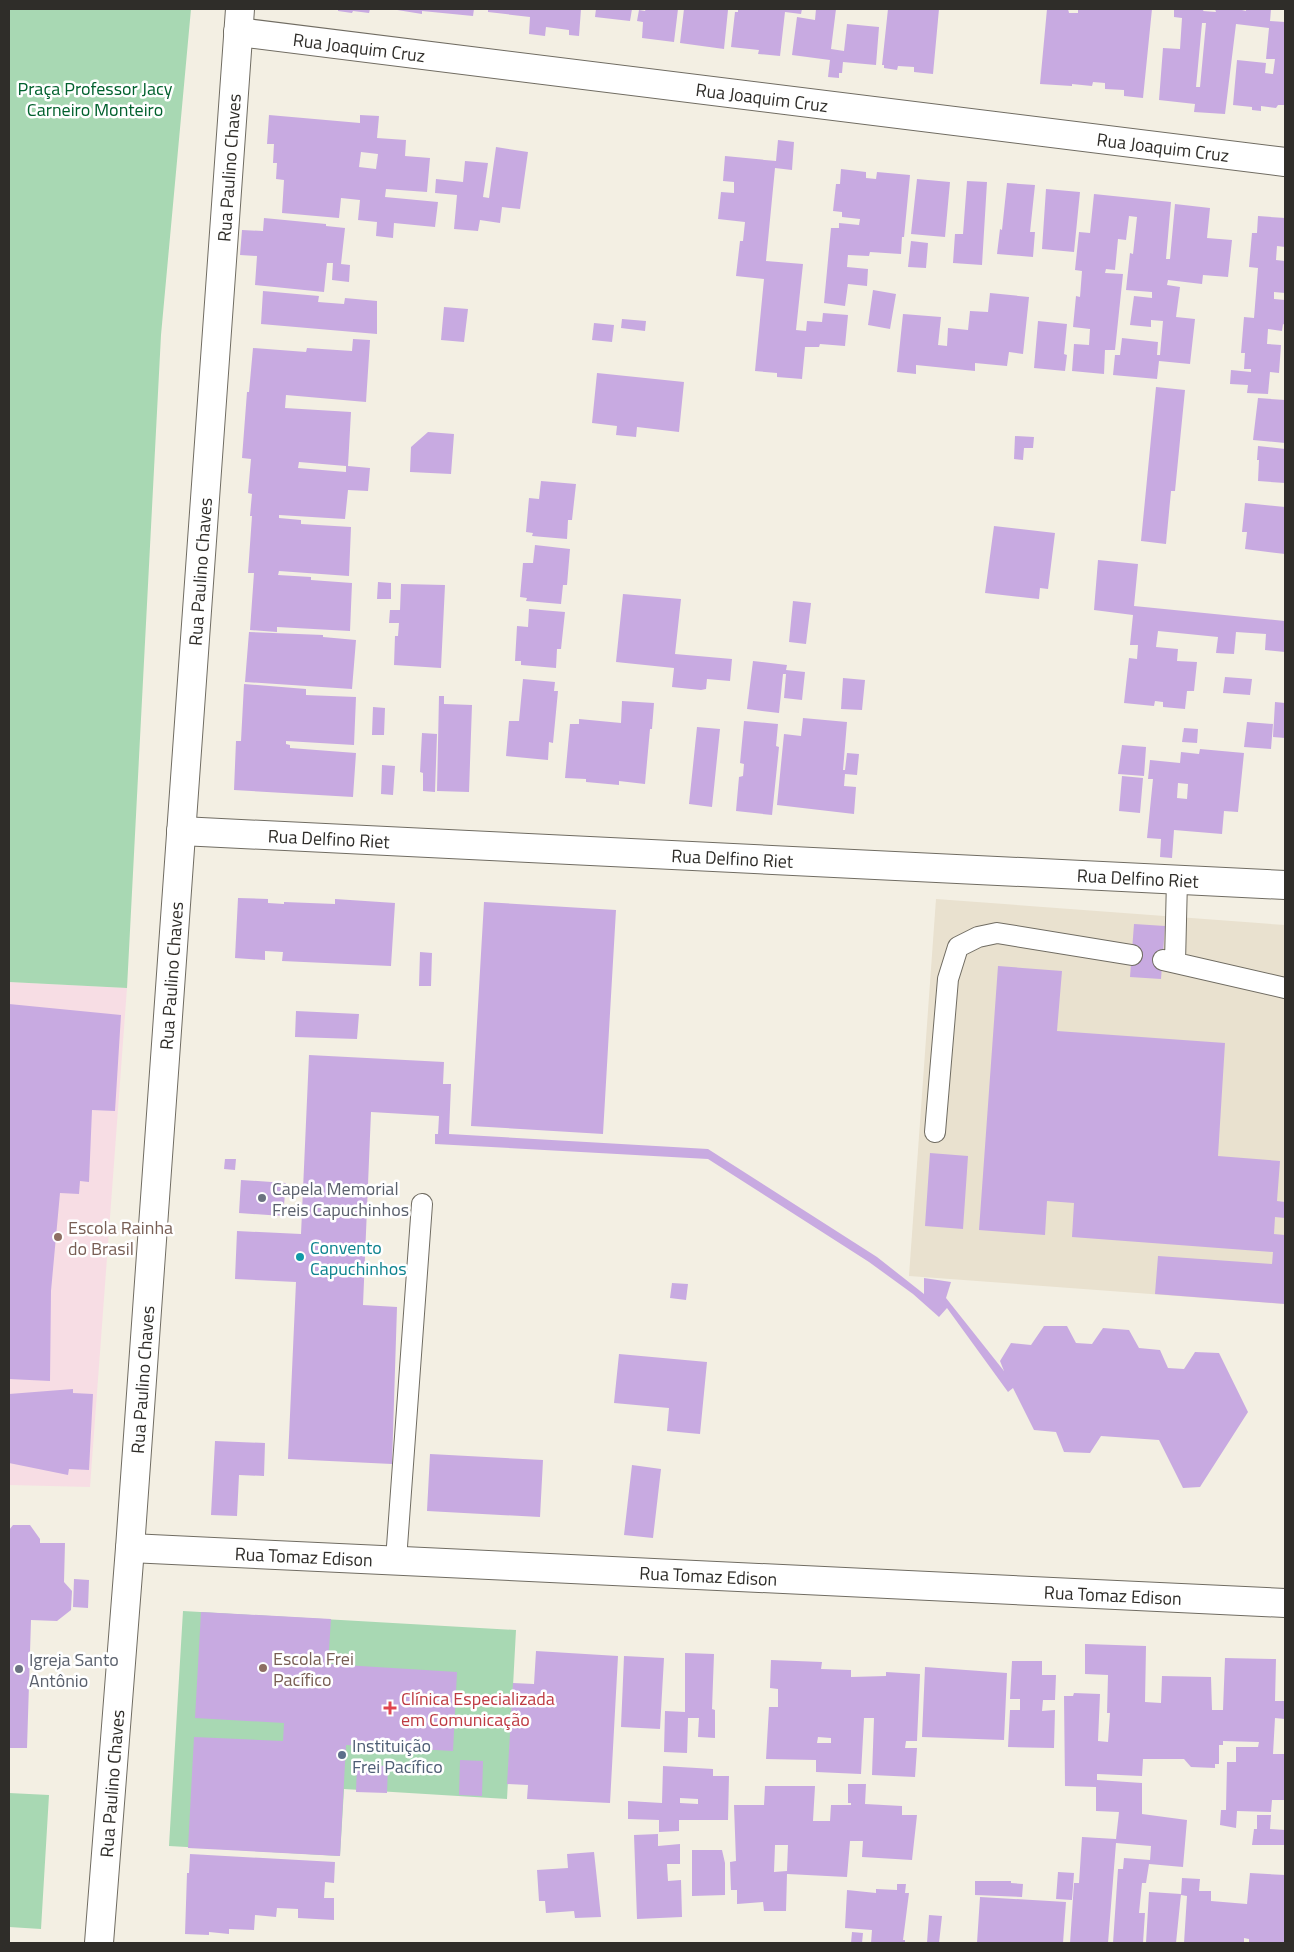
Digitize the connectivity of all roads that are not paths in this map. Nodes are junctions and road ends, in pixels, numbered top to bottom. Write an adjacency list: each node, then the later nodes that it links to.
1 (239, 20): 2 (street, Rua Joaquim Cruz); 3 (street, Rua Paulino Chaves)
2 (1285, 162)
3 (181, 831): 4 (street, Rua Delfino Riet); 10 (street, Rua Paulino Chaves)
4 (1177, 880): 5 (street, Rua Delfino Riet); 7 (lane)
5 (1285, 885)
6 (1132, 955): 8 (lane)
7 (1285, 988)
8 (935, 1132)
9 (422, 1204): 11 (lane)
10 (130, 1548): 11 (street, Rua Tomaz Edison); 13 (street, Rua Paulino Chaves)
11 (396, 1560): 12 (street, Rua Tomaz Edison)
12 (1285, 1603)
13 (99, 1943)

